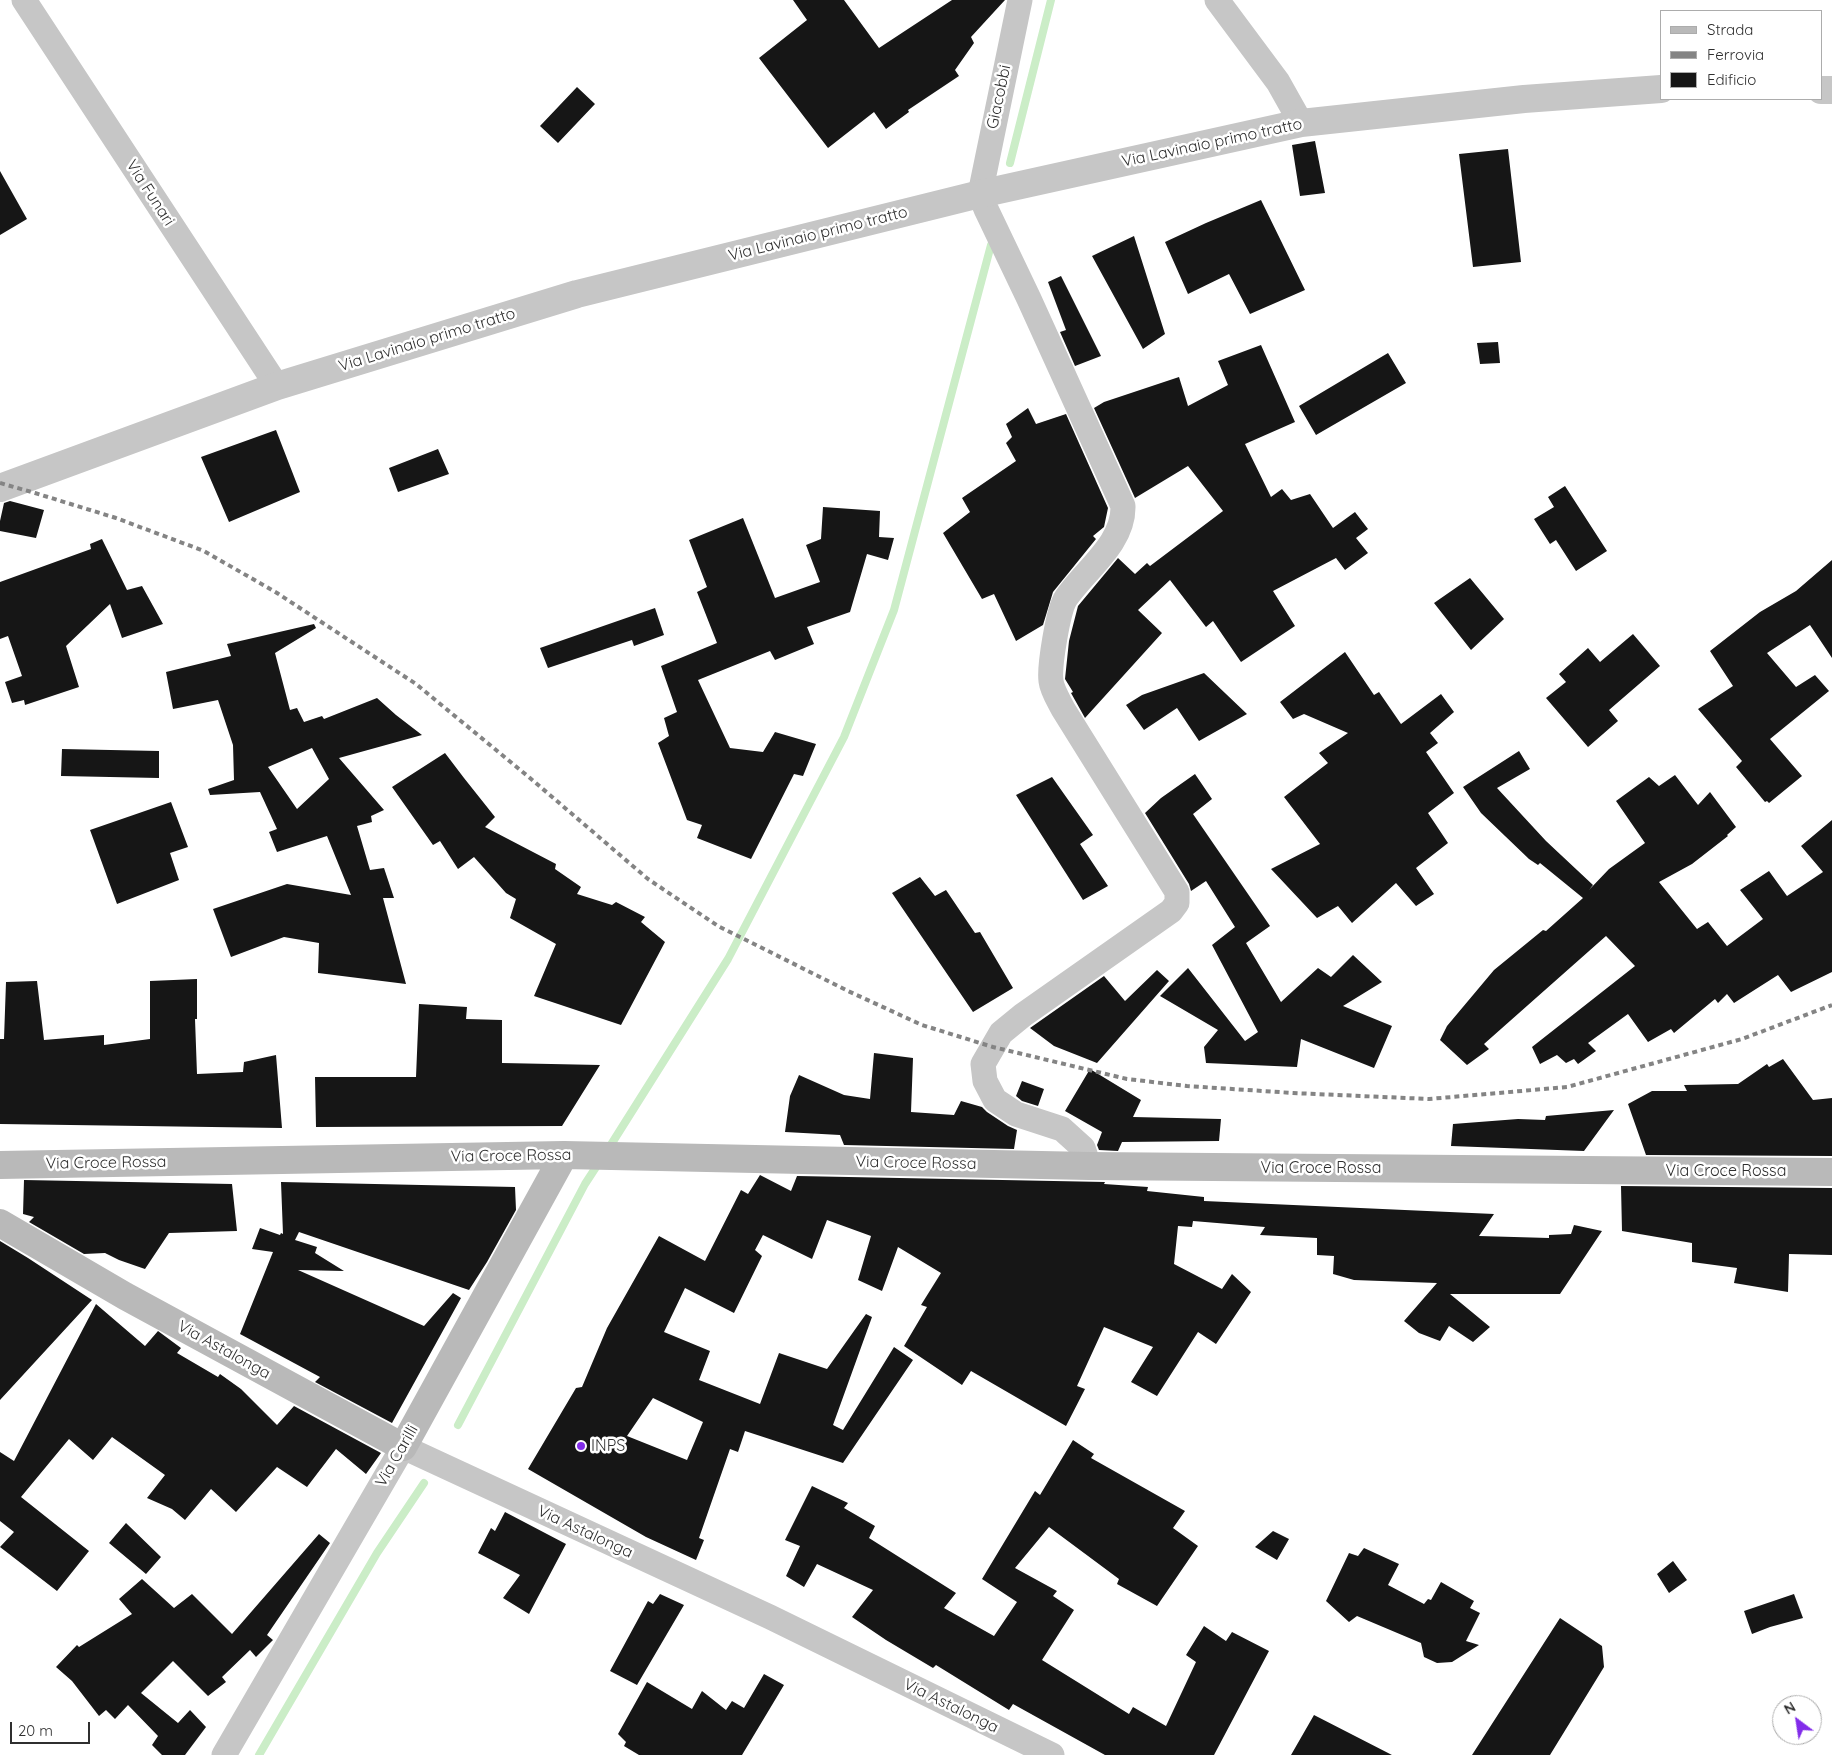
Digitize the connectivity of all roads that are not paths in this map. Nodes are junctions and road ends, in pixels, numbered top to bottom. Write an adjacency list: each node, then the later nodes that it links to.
1 (24, 0): 7 (street, Via Funari)
2 (1020, 0): 6 (street, Giacobbi)
3 (1217, 0): 5 (street)
4 (1660, 89): 5 (street, Via Lavinaio primo tratto)
5 (1302, 122): 6 (street, Via Lavinaio primo tratto)
6 (980, 194): 7 (street, Via Lavinaio primo tratto); 11 (street)
7 (276, 386): 8 (street, Via Lavinaio primo tratto)
8 (0, 488)
9 (572, 1155): 10 (main road, Via Croce Rossa); 11 (main road, Via Croce Rossa); 14 (main road, Via Carilli)
10 (0, 1165)
11 (1089, 1166): 12 (main road, Via Croce Rossa)
12 (1832, 1172)
13 (0, 1223): 14 (main road, Via Astalonga)
14 (403, 1447): 15 (street, Via Carilli); 16 (street, Via Astalonga)
15 (224, 1755)
16 (1052, 1755)

